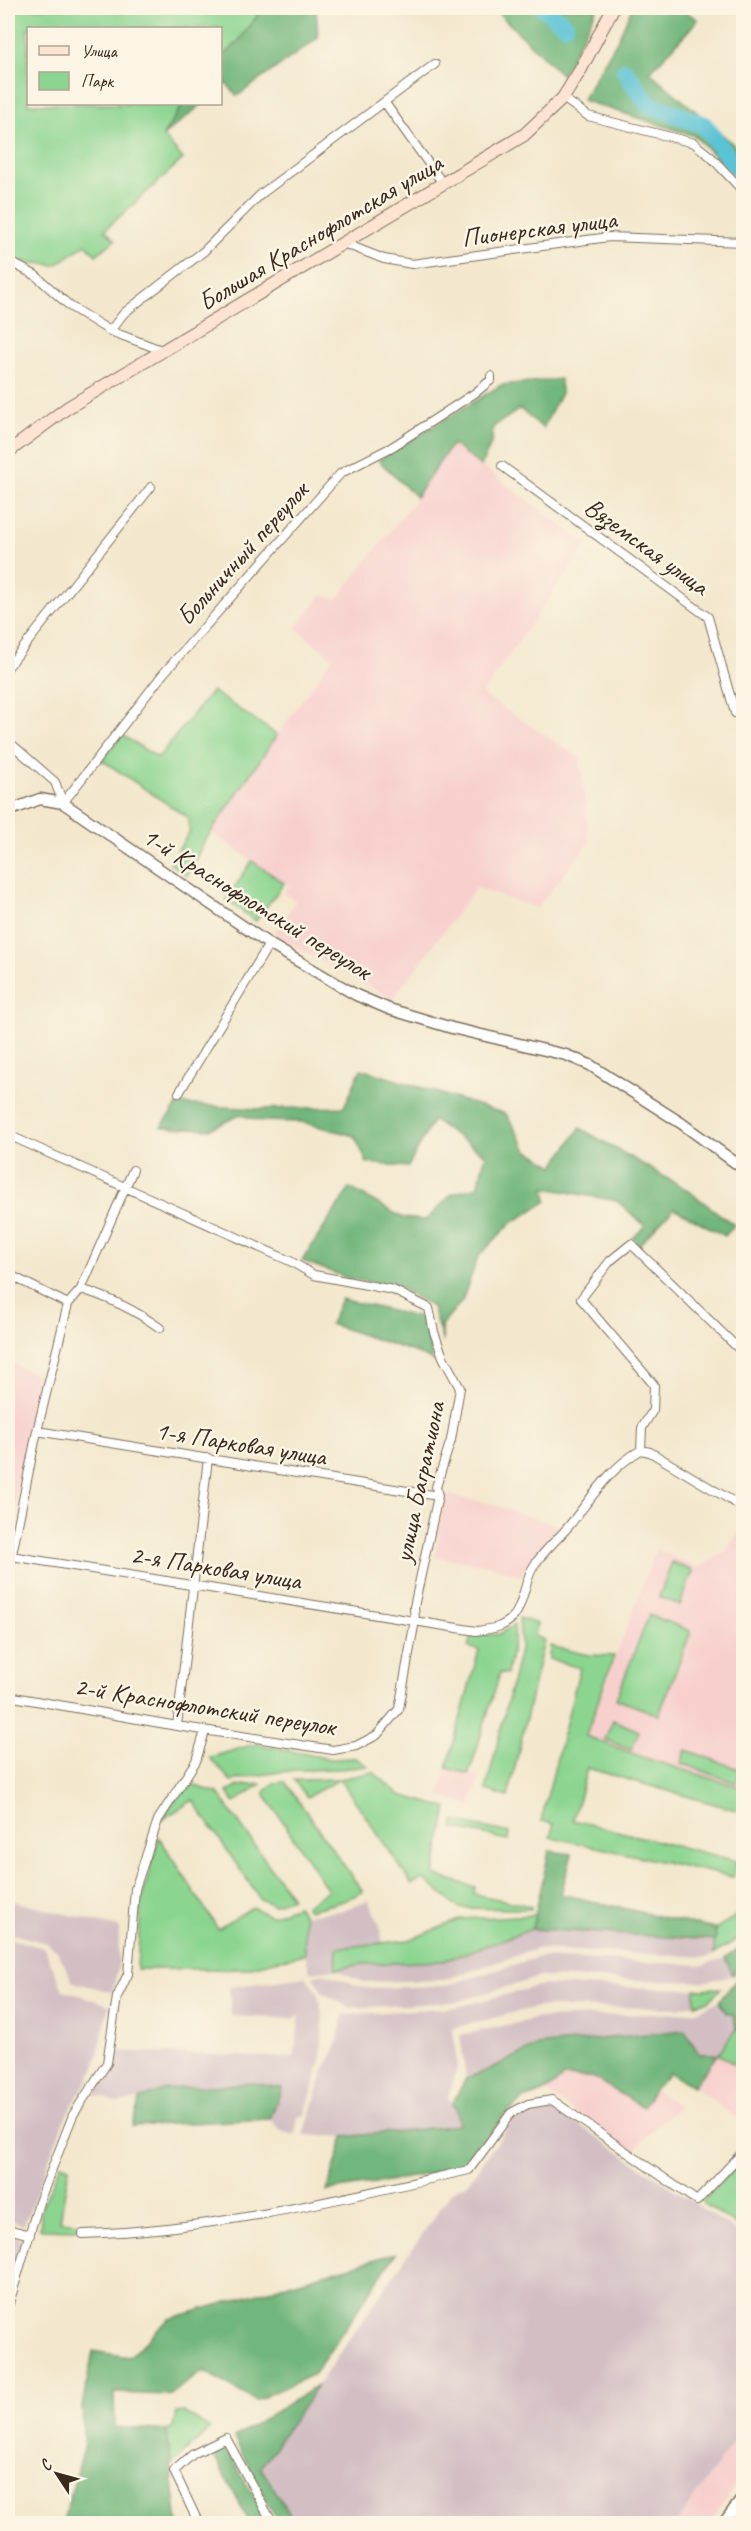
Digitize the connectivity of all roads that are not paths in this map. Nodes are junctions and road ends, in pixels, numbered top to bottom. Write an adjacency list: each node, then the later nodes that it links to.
1 (613, 8): 3 (main road, Большая Краснофлотская улица)
2 (435, 64): 4 (street, Большая Краснофлотская улица)
3 (563, 98): 5 (main road, Большая Краснофлотская улица); 6 (street)
4 (385, 103): 5 (street); 10 (street, Большая Краснофлотская улица)
5 (444, 184): 8 (main road, Большая Краснофлотская улица)
6 (744, 192)
7 (744, 242): 8 (street, Пионерская улица)
8 (343, 243): 11 (main road, Большая Краснофлотская улица)
9 (14, 264): 10 (street)
10 (110, 331): 11 (street)
11 (164, 351): 13 (main road, Большая Краснофлотская улица)
12 (491, 376): 19 (street, Больничный переулок)
13 (8, 452)
14 (502, 466): 17 (street, Вяземская улица)
15 (151, 487): 16 (street)
16 (8, 668)
17 (744, 715)
18 (8, 741): 19 (street)
19 (63, 803): 20 (street); 21 (street, 1-й Краснофлотский переулок)
20 (8, 811)
21 (269, 944): 22 (street); 24 (street, 1-й Краснофлотский переулок)
22 (179, 1093)
23 (8, 1139): 26 (street, улица Багратиона)
24 (744, 1169)
25 (133, 1170): 26 (street)
26 (125, 1188): 28 (street); 35 (street, улица Багратиона)
27 (8, 1274): 29 (street)
28 (81, 1289): 29 (street); 30 (street)
29 (68, 1304): 32 (street)
30 (160, 1328)
31 (744, 1354): 33 (street)
32 (37, 1431): 34 (street, 1-я Парковая улица); 37 (street)
33 (641, 1450): 36 (street); 40 (street)
34 (208, 1458): 35 (street, 1-я Парковая улица); 39 (street)
35 (438, 1497): 40 (street, улица Багратиона)
36 (744, 1508)
37 (11, 1556): 38 (street); 39 (street, 2-я Парковая улица)
38 (8, 1574)
39 (192, 1584): 40 (street, 2-я Парковая улица); 42 (street)
40 (415, 1620): 43 (street, 2-й Краснофлотский переулок)
41 (8, 1696): 42 (street, 2-й Краснофлотский переулок)
42 (177, 1726): 43 (street, 2-й Краснофлотский переулок)
43 (205, 1731): 47 (street)
44 (744, 2151): 46 (street)
45 (8, 2229): 47 (street)
46 (83, 2234)
47 (30, 2235): 48 (street)
48 (8, 2307)
49 (744, 2496): 52 (street)
50 (199, 2523): 51 (street)
51 (273, 2523)
52 (723, 2523)

